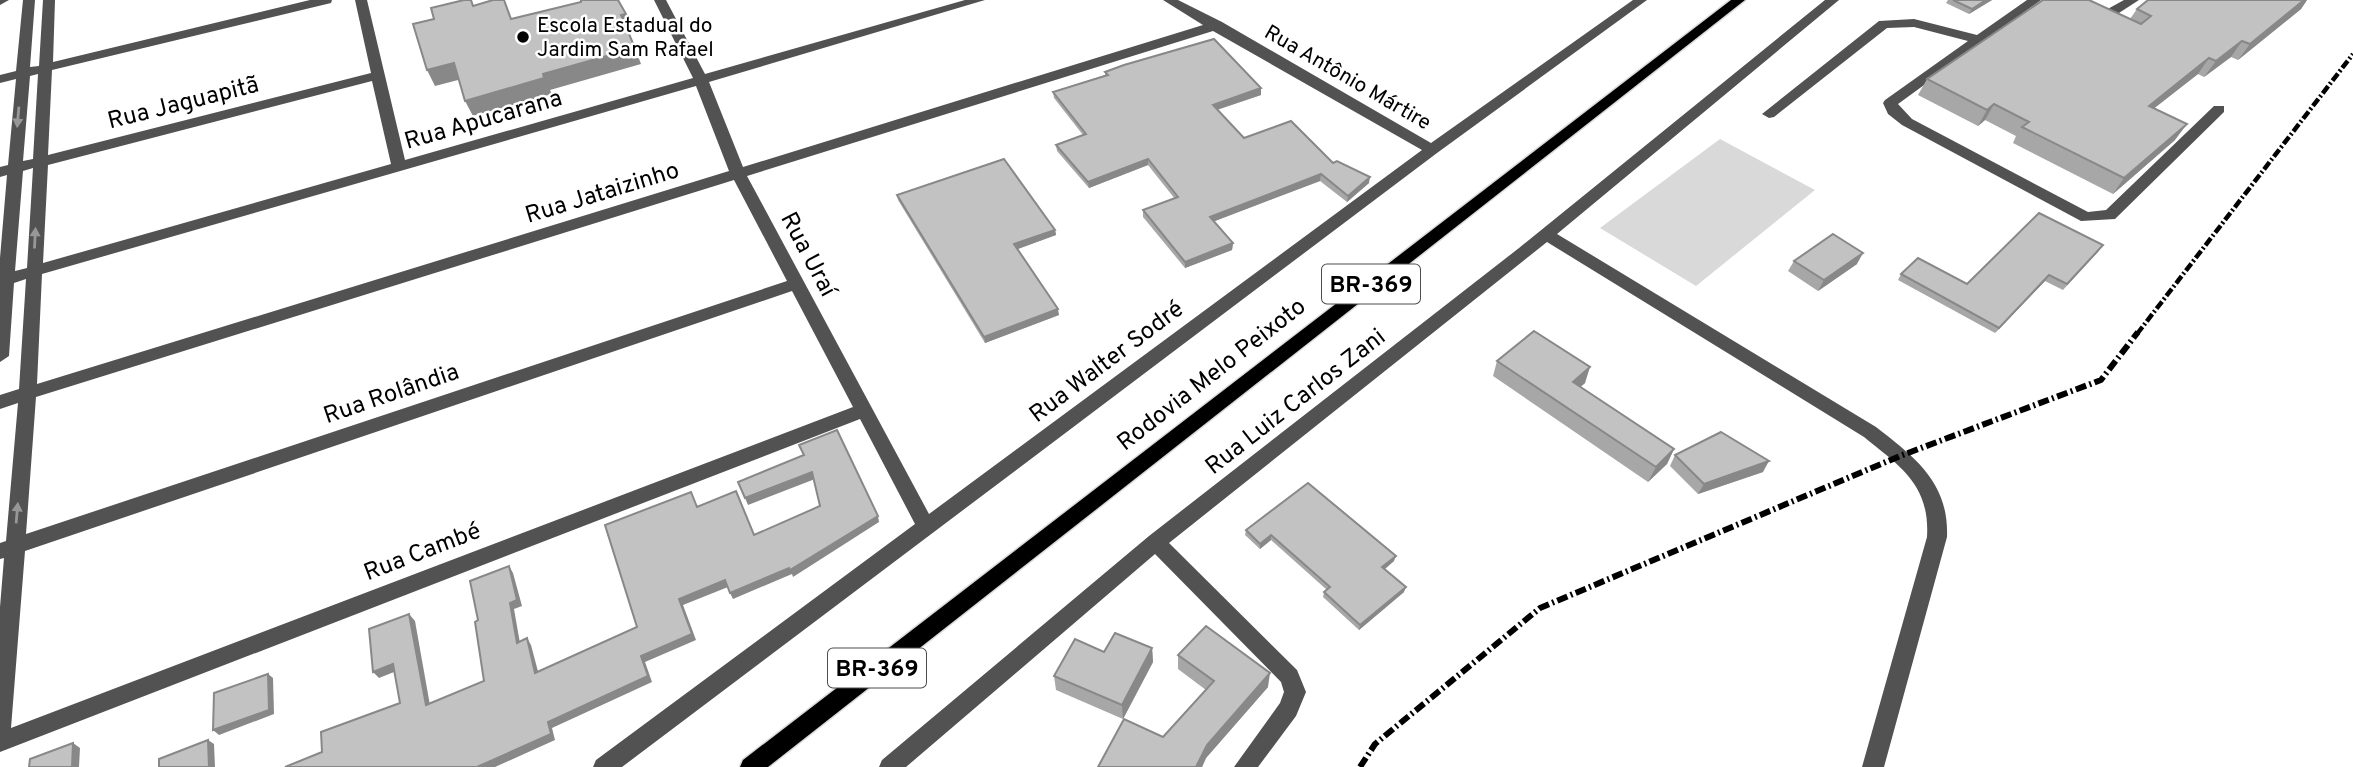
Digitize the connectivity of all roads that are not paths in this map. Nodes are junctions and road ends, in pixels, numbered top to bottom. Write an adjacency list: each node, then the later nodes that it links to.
1 (29, 0): 17 (street)
2 (49, 0): 16 (street)
3 (326, 0): 16 (street)
4 (361, 0): 18 (street)
5 (660, 0): 20 (street, Rua Uraí)
6 (979, 0): 20 (street, Rua Apucarana)
7 (1169, 0): 13 (street, Rua Antônio Mártire)
8 (1641, 0): 23 (street, Rua Walter Sodré)
9 (1739, 0): 42 (main road, Rodovia Melo Peixoto / BR-369)
10 (1833, 0): 28 (street, Rua Luiz Carlos Zani)
11 (2035, 0): 15 (street)
12 (2133, 0): 14 (street)
13 (1217, 25): 23 (street, Rua Antônio Mártire); 27 (street, Rua Jataizinho)
14 (2121, 28)
15 (1979, 40): 21 (street); 22 (street)
16 (45, 68): 17 (street); 24 (street)
17 (22, 74): 19 (street); 26 (street, one-way to 26)
18 (378, 75): 24 (street, Rua Jaguapitã); 25 (street)
19 (0, 79)
20 (701, 79): 25 (street, Rua Apucarana); 27 (street, Rua Uraí)
21 (2219, 109)
22 (1769, 114)
23 (1432, 150): 36 (street, Rua Walter Sodré)
24 (40, 162): 26 (street, Rua Jaguapitã); 29 (street, one-way to 24)
25 (399, 167): 29 (street, Rua Apucarana)
26 (7, 171): 30 (street)
27 (738, 174): 31 (street, Rua Uraí); 33 (street, Rua Jataizinho)
28 (1546, 234): 37 (street, Rua Luiz Carlos Zani); 45 (street)
29 (33, 271): 30 (street, Rua Apucarana); 33 (street)
30 (3, 280): 32 (street)
31 (798, 283): 35 (street, Rua Uraí); 38 (street, Rua Rolândia)
32 (0, 356)
33 (28, 393): 34 (street, Rua Jataizinho); 38 (street, one-way to 33)
34 (0, 402)
35 (863, 410): 36 (street, Rua Uraí); 40 (street, Rua Cambé)
36 (926, 526): 41 (street, Rua Walter Sodré)
37 (1156, 542): 43 (street, Rua Luiz Carlos Zani); 44 (street)
38 (7, 548): 39 (street)
39 (0, 728)
40 (0, 742)
41 (604, 767)
42 (751, 767)
43 (890, 767)
44 (1245, 767)
45 (1873, 767)

